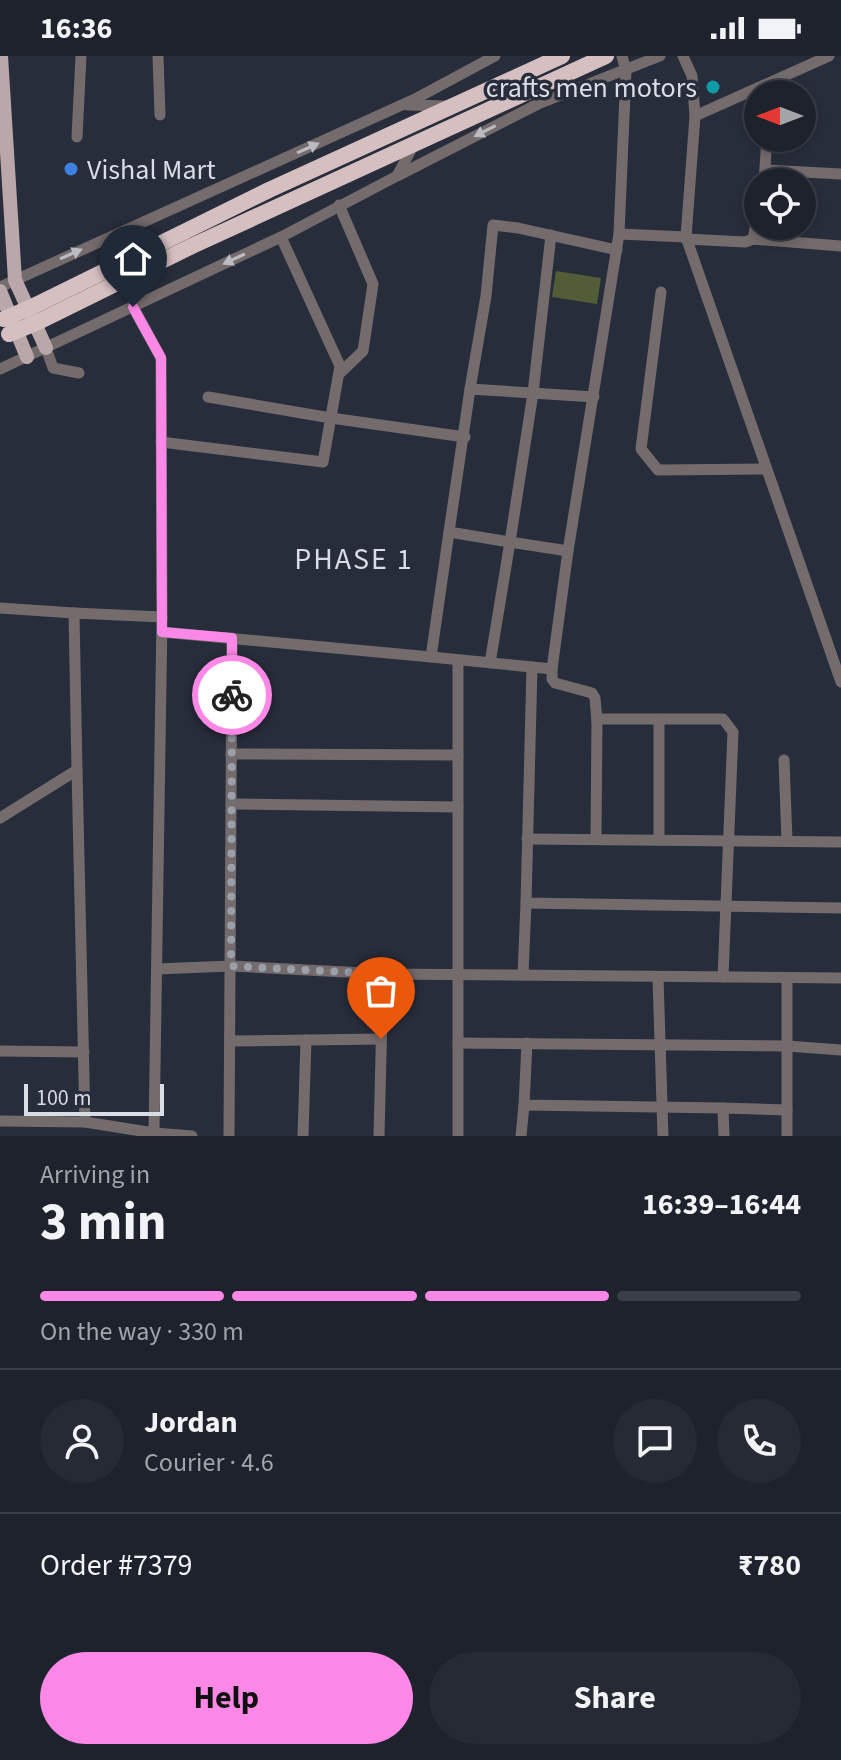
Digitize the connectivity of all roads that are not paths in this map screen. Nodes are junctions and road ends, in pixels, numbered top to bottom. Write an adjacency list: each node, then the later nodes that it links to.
1 (1, 56): 33 (main road)
2 (81, 56): 19 (street)
3 (158, 56): 17 (street)
4 (495, 56): 11 (street)
5 (562, 56): 16 (highway)
6 (606, 56): 20 (highway)
7 (622, 56): 12 (street)
8 (660, 56): 12 (street)
9 (683, 56): 18 (street)
10 (829, 56): 13 (street)
11 (470, 62): 15 (street)
12 (626, 71): 23 (street, one-way to 23); 25 (street)
13 (785, 80)
14 (744, 98): 18 (street)
15 (403, 105): 16 (street); 33 (street, one-way to 15)
16 (452, 106): 37 (highway)
17 (160, 115)
18 (695, 116): 28 (street)
19 (77, 137)
20 (413, 145): 23 (street); 37 (highway)
21 (841, 174): 22 (street)
22 (816, 175)
23 (397, 176): 24 (street)
24 (339, 205): 27 (street); 43 (street)
25 (619, 234): 28 (street); 32 (street)
26 (551, 235): 32 (street); 44 (street); 45 (street)
27 (281, 237): 36 (street, one-way to 36); 43 (street)
28 (686, 238): 29 (street); 51 (street)
29 (750, 240)
30 (766, 240): 31 (street)
31 (841, 246)
32 (617, 250): 47 (street)
33 (15, 280): 34 (street); 39 (main road)
34 (0, 289): 40 (main road)
35 (661, 292): 51 (street)
36 (133, 307): 39 (street); 50 (street)
37 (37, 313): 38 (highway, bridge)
38 (3, 328)
39 (46, 348): 40 (street); 42 (street)
40 (27, 357): 41 (street)
41 (0, 369)
42 (79, 373)
43 (339, 374): 48 (street)
44 (470, 389): 45 (street); 49 (street)
45 (533, 393): 47 (street); 53 (street)
46 (208, 397): 48 (street)
47 (594, 397): 54 (street)
48 (331, 418): 49 (street); 50 (street)
49 (465, 437): 52 (street)
50 (161, 442): 57 (street)
51 (765, 469): 65 (street)
52 (449, 532): 53 (street); 60 (street)
53 (510, 542): 54 (street); 62 (street)
54 (568, 551): 64 (street)
55 (0, 608): 56 (street)
56 (74, 613): 57 (street); 71 (street)
57 (162, 617): 58 (street)
58 (162, 632): 59 (street); 85 (street)
59 (232, 638): 60 (street); 68 (street)
60 (431, 657): 61 (street)
61 (458, 660): 62 (street); 69 (street)
62 (490, 663): 63 (street)
63 (532, 667): 64 (street); 75 (street)
64 (552, 669): 67 (street)
65 (841, 682)
66 (659, 719): 67 (street); 77 (street); 79 (street)
67 (597, 722): 76 (street)
68 (231, 754): 69 (street); 72 (street)
69 (458, 755): 73 (street)
70 (784, 760): 78 (street)
71 (77, 770): 74 (street); 102 (street)
72 (231, 804): 73 (street); 84 (street)
73 (458, 807): 87 (street)
74 (0, 818)
75 (527, 839): 76 (street); 81 (street)
76 (596, 839): 77 (street)
77 (659, 839): 79 (street)
78 (787, 841): 79 (street); 80 (street)
79 (728, 842): 82 (street)
80 (841, 842)
81 (526, 903): 82 (street); 88 (street)
82 (727, 907): 83 (street); 90 (street)
83 (841, 908)
84 (231, 966): 85 (street); 86 (street); 95 (street)
85 (157, 969): 109 (street)
86 (383, 974): 87 (street); 93 (street)
87 (458, 975): 88 (street); 96 (street)
88 (523, 975): 89 (street)
89 (658, 977): 90 (street); 98 (street)
90 (723, 977): 91 (street)
91 (787, 978): 92 (street); 99 (street)
92 (841, 978)
93 (381, 1039): 94 (street); 113 (street)
94 (306, 1040): 95 (street); 112 (street)
95 (230, 1041): 111 (street)
96 (458, 1043): 97 (street); 114 (street)
97 (527, 1043): 98 (street); 103 (street)
98 (659, 1045): 99 (street); 104 (street)
99 (787, 1046): 100 (street); 106 (street)
100 (841, 1050)
101 (0, 1051): 102 (street)
102 (84, 1052): 108 (street)
103 (524, 1105): 104 (street); 115 (street)
104 (663, 1107): 105 (street); 116 (street)
105 (723, 1108): 106 (street); 117 (street)
106 (787, 1110): 118 (street)
107 (0, 1121): 108 (street)
108 (85, 1122): 109 (street)
109 (154, 1133): 110 (street)
110 (192, 1136)
111 (229, 1136)
112 (303, 1136)
113 (379, 1136)
114 (458, 1136)
115 (521, 1136)
116 (663, 1136)
117 (724, 1136)
118 (787, 1136)

